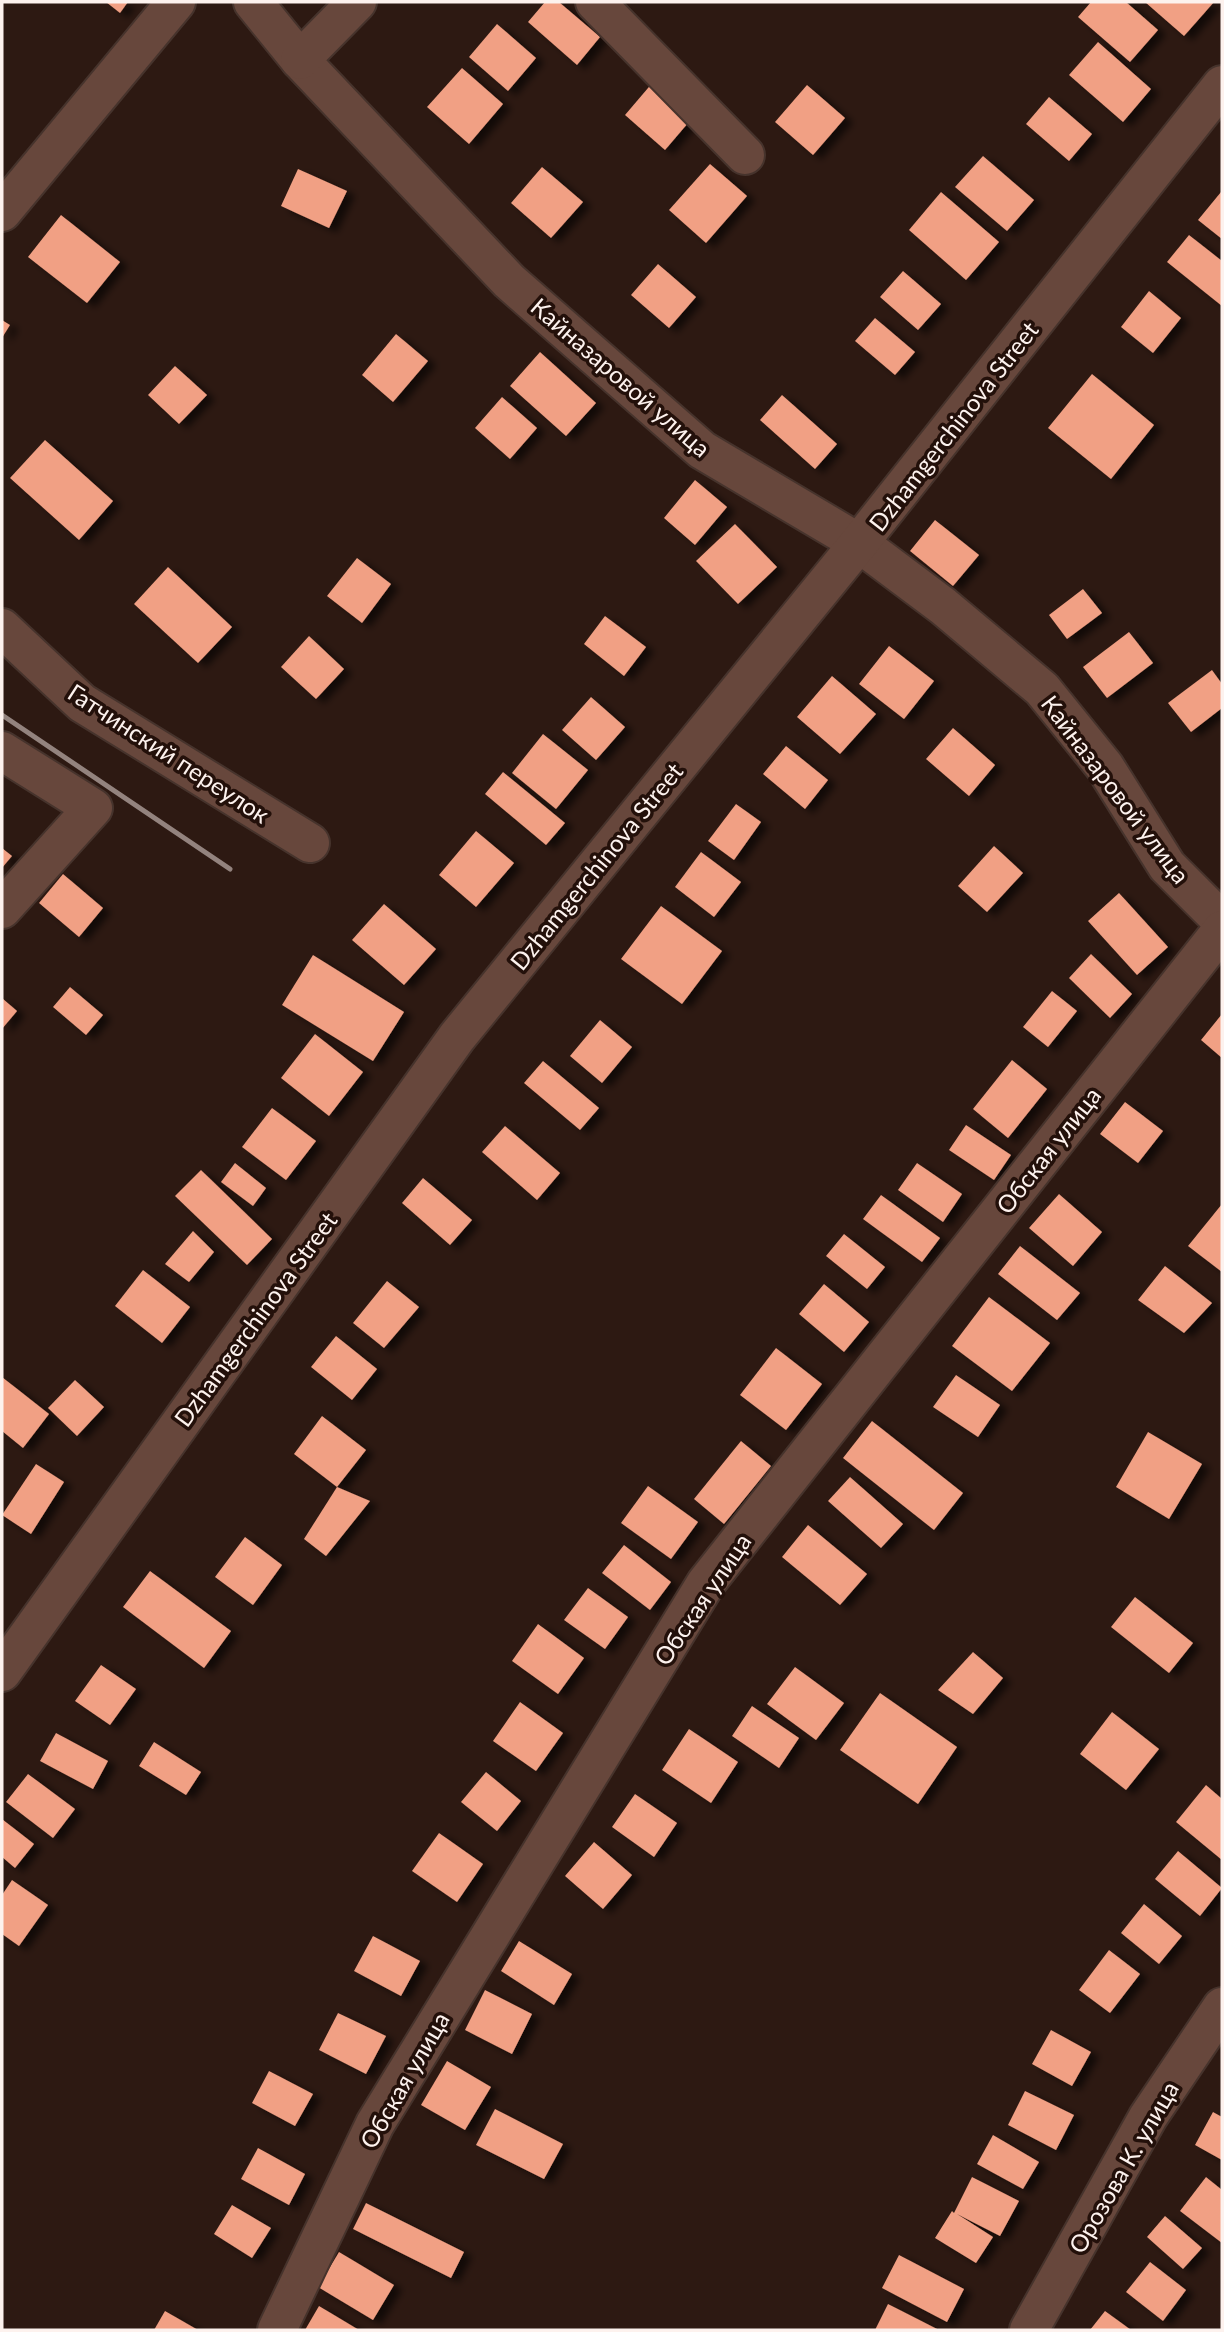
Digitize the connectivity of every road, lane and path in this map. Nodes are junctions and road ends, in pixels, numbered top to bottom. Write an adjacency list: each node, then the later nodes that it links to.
1 (176, 2): 8 (street)
2 (253, 2): 5 (street, Кайназаровой улица)
3 (357, 2): 5 (street)
4 (595, 2): 7 (street)
5 (300, 60): 9 (street, Кайназаровой улица)
6 (1222, 85): 9 (street, Dzhamgerchinova Street)
7 (745, 155)
8 (2, 212)
9 (859, 543): 14 (street, Кайназаровой улица); 16 (street, Dzhamgerchinova Street)
10 (2, 628): 12 (street, Гатчинский переулок)
11 (2, 751): 13 (street)
12 (310, 843)
13 (2, 909)
14 (1222, 921)
15 (1222, 930): 18 (street, Обская улица)
16 (2, 1672)
17 (1222, 2007): 19 (street, Орозова К. улица)
18 (277, 2330)
19 (1029, 2330)

